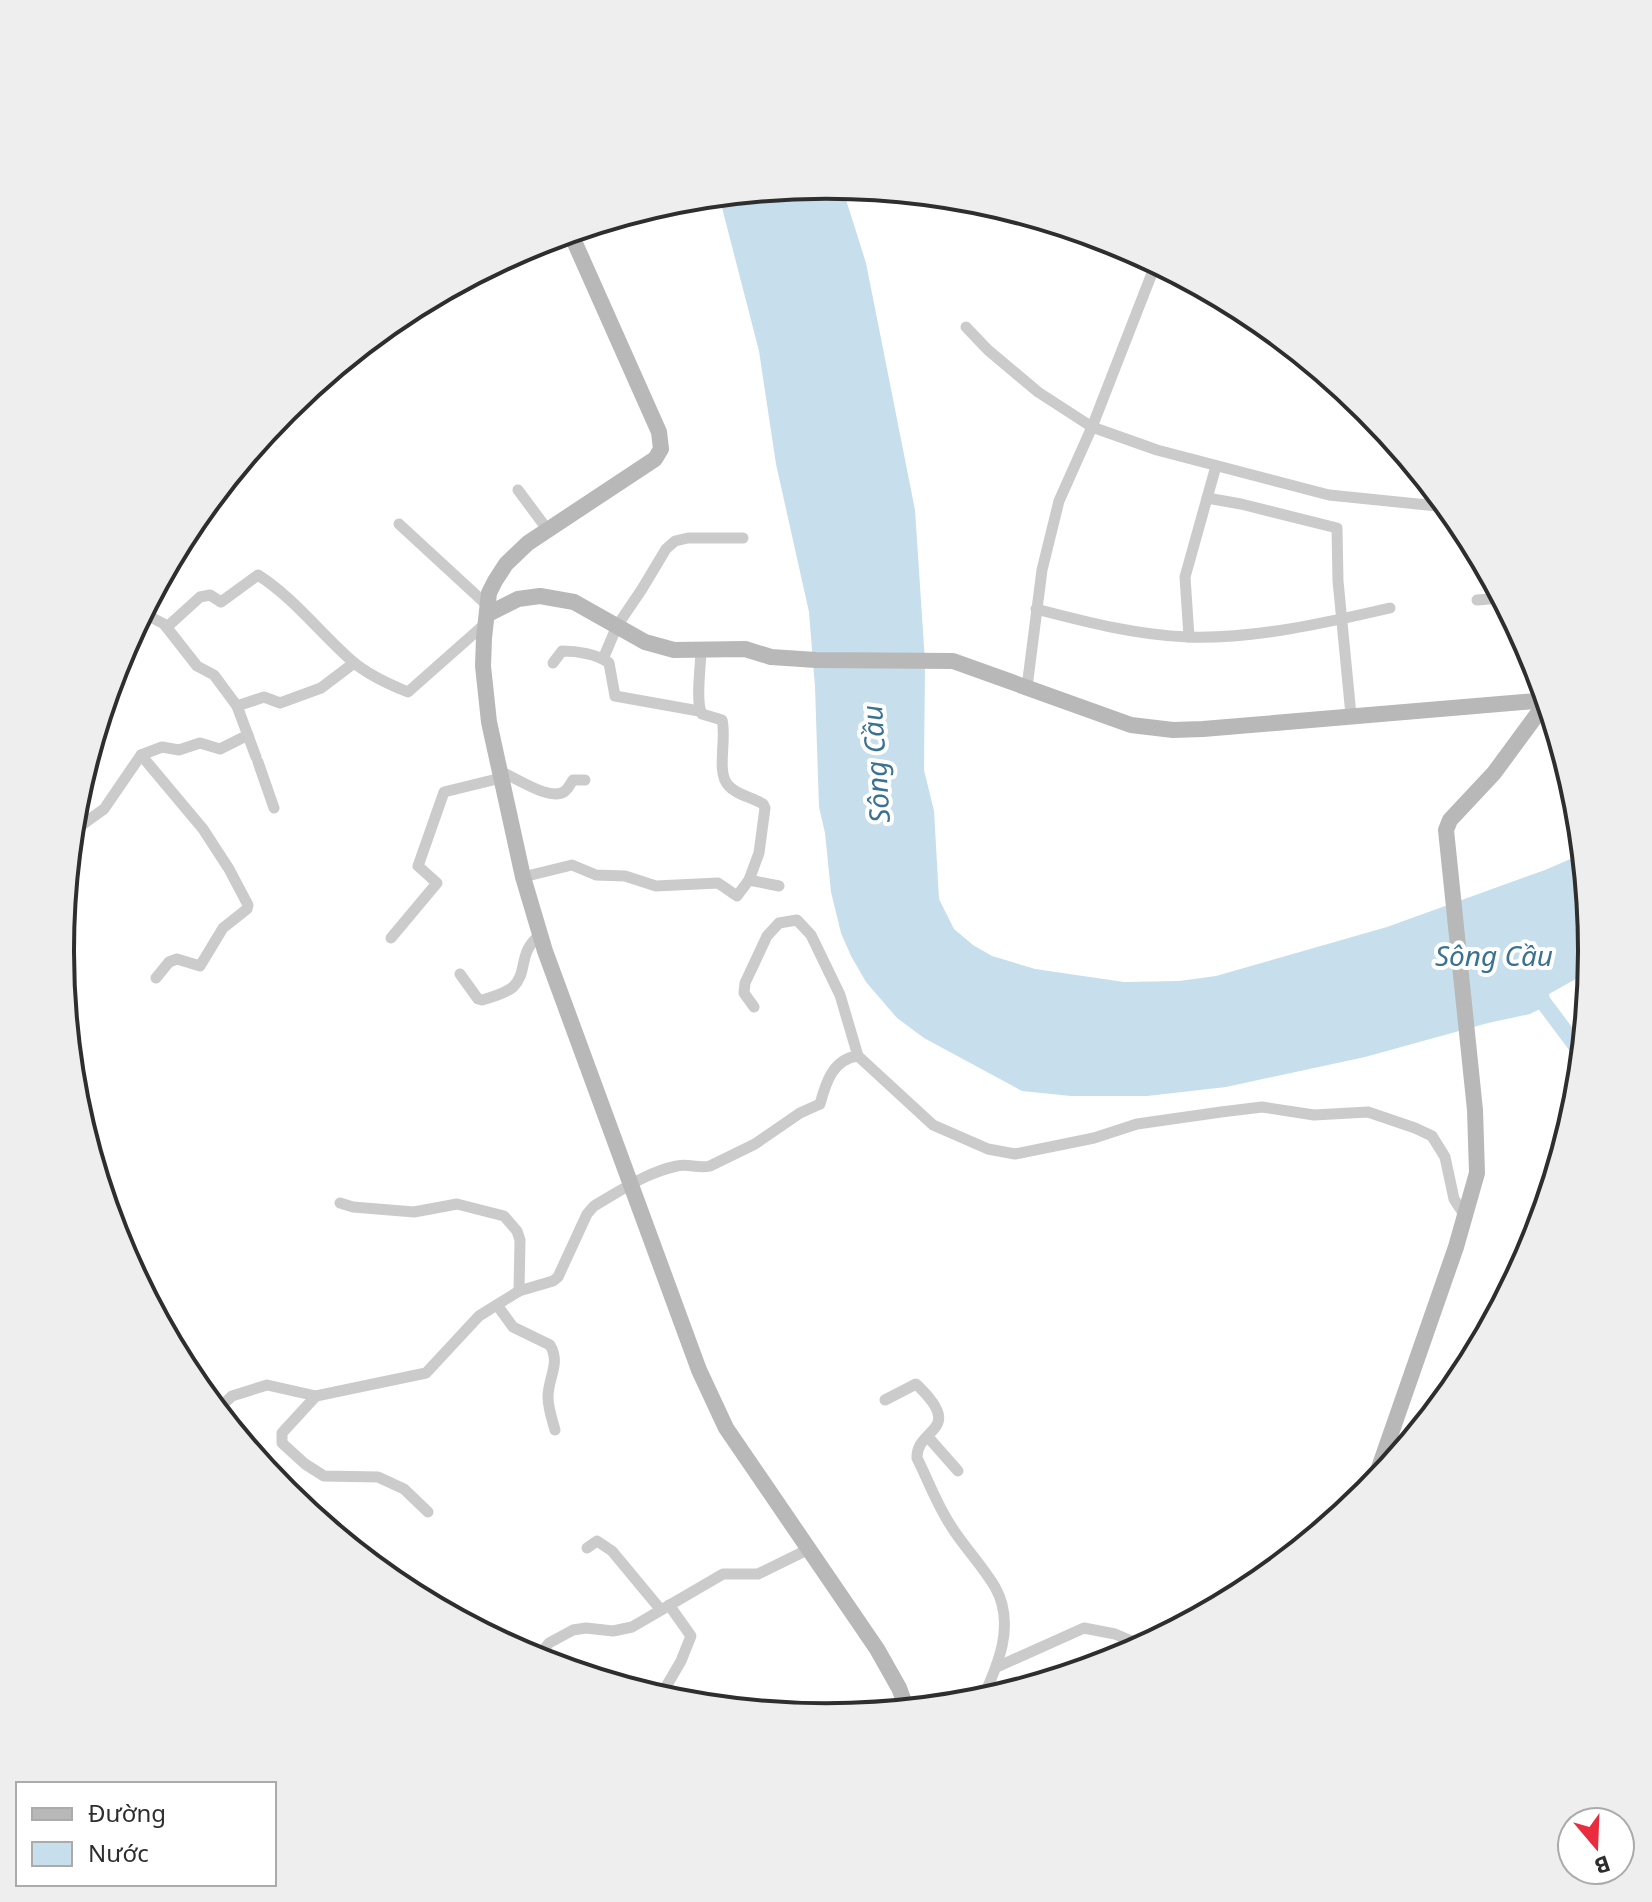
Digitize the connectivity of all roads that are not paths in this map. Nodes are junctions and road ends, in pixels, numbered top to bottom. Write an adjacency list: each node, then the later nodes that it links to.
1 (575, 242): 10 (street)
2 (1152, 274): 4 (street)
3 (966, 327): 4 (street)
4 (1092, 427): 5 (street); 15 (street)
5 (1216, 466): 7 (street); 8 (street)
6 (518, 490): 10 (street)
7 (1207, 498): 18 (street); 21 (street)
8 (1432, 505)
9 (399, 524): 16 (street)
10 (547, 529): 16 (street)
11 (743, 538): 19 (street)
12 (1490, 599): 13 (street)
13 (1477, 600)
14 (1390, 608): 18 (street)
15 (1036, 609): 21 (street); 26 (street)
16 (488, 614): 19 (street); 24 (street); 34 (street)
17 (152, 618): 20 (street)
18 (1342, 619): 21 (street); 31 (street)
19 (617, 626): 22 (street); 23 (street)
20 (167, 627): 24 (street); 28 (street)
21 (1189, 637)
22 (701, 650): 26 (street); 29 (street)
23 (603, 659): 25 (street); 29 (street)
24 (354, 663): 28 (street)
25 (553, 663)
26 (1027, 687): 31 (street)
27 (1535, 702): 31 (street)
28 (237, 706): 32 (street)
29 (699, 711): 39 (street)
30 (1539, 712): 49 (street)
31 (1351, 715)
32 (248, 735): 33 (street); 36 (street)
33 (141, 755): 37 (street); 44 (street)
34 (500, 774): 35 (street); 38 (street); 42 (street)
35 (585, 780)
36 (274, 808)
37 (85, 823)
38 (523, 877): 39 (street); 41 (street)
39 (749, 880): 40 (street)
40 (779, 886)
41 (540, 935): 43 (street); 47 (street)
42 (391, 938)
43 (460, 974)
44 (156, 978)
45 (754, 1007): 46 (street)
46 (858, 1056): 47 (street); 49 (street)
47 (631, 1185): 50 (street); 61 (street)
48 (340, 1203): 50 (street)
49 (1465, 1216): 57 (street)
50 (519, 1291): 51 (street)
51 (497, 1305): 52 (street); 55 (street)
52 (316, 1396): 54 (street); 59 (street)
53 (885, 1400): 56 (street)
54 (225, 1403)
55 (555, 1430)
56 (928, 1437): 58 (street); 65 (street)
57 (1383, 1456)
58 (958, 1471)
59 (428, 1512)
60 (587, 1548): 62 (street)
61 (809, 1549): 62 (street); 68 (street)
62 (665, 1607): 64 (street); 67 (street)
63 (1128, 1640): 65 (street)
64 (545, 1649)
65 (997, 1667): 66 (street)
66 (989, 1685)
67 (666, 1686)
68 (903, 1699)

